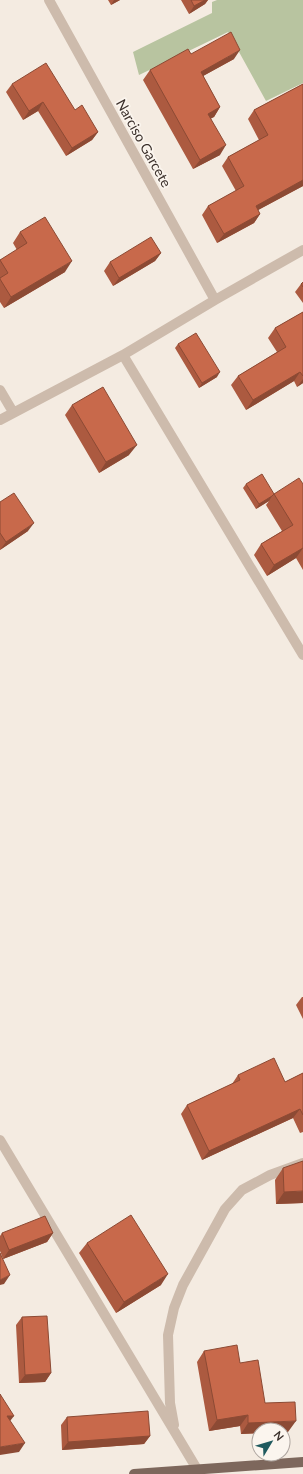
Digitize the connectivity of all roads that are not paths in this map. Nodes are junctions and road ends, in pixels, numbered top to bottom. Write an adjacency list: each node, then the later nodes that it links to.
1 (49, 0): 3 (street, Narciso Garcete)
2 (303, 250): 3 (street)
3 (215, 300): 4 (street)
4 (123, 355): 6 (street); 8 (street)
5 (0, 390): 6 (street)
6 (13, 412): 7 (street)
7 (0, 420)
8 (300, 643): 9 (street)
9 (303, 655)
10 (0, 1140): 12 (street)
11 (303, 1163): 12 (street)
12 (175, 1430): 14 (street)
13 (303, 1462): 14 (main road)
14 (199, 1472): 15 (main road)
15 (134, 1474)

